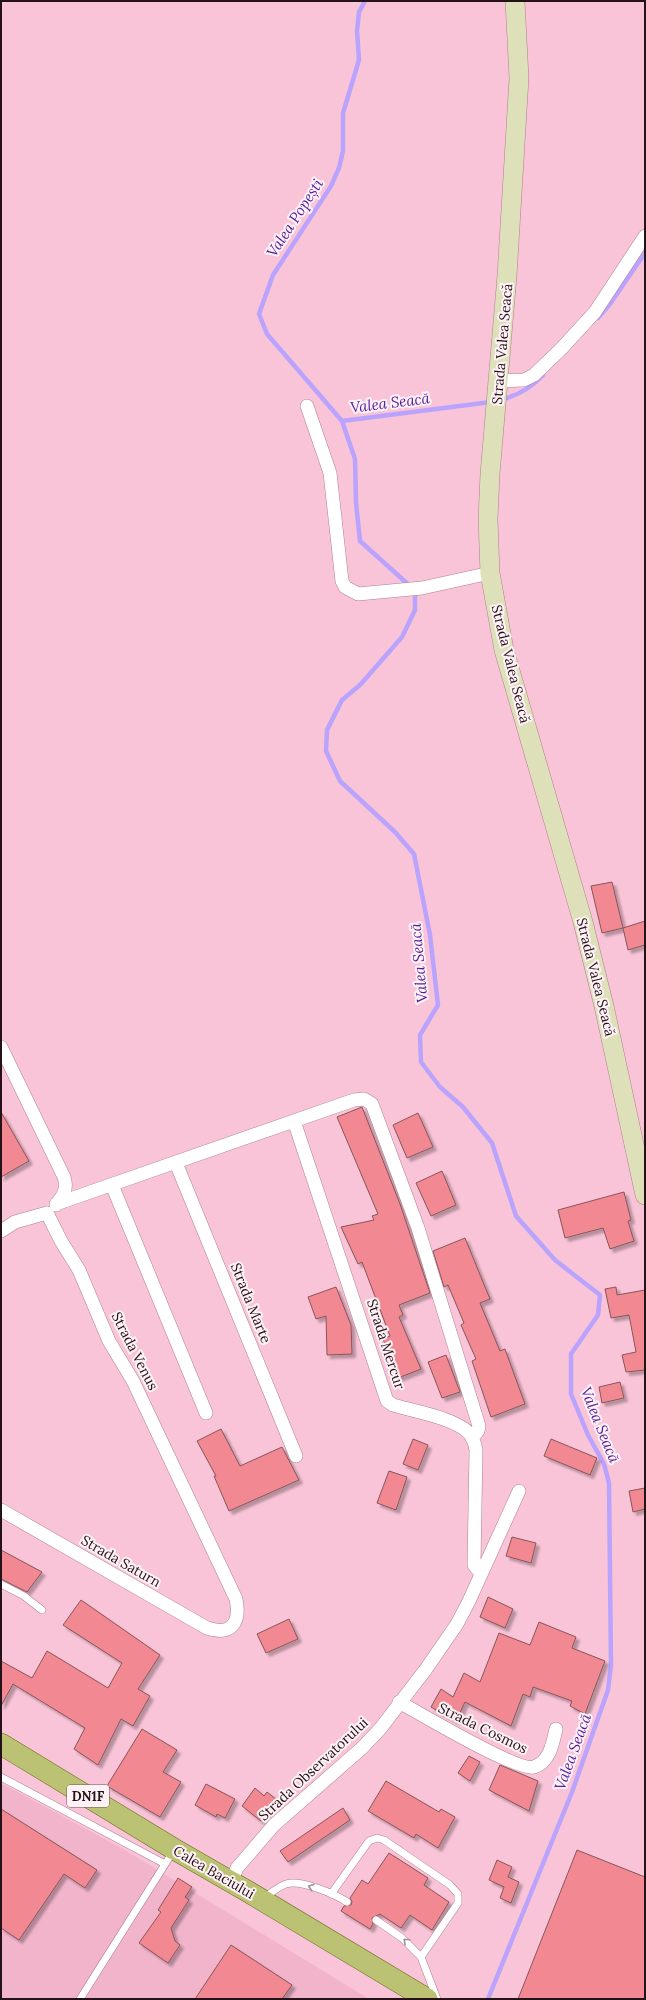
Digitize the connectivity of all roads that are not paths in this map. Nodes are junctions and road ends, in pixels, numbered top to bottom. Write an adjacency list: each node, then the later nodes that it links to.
1 (515, 1): 3 (main road, Strada Valea Seacă)
2 (645, 236): 3 (street)
3 (498, 385): 5 (main road, Strada Valea Seacă)
4 (307, 406): 5 (street)
5 (490, 574): 10 (main road, Strada Valea Seacă)
6 (1, 1047): 11 (street)
7 (294, 1121): 8 (street); 14 (street, Strada Mercur); 14 (street)
8 (176, 1163): 9 (street); 15 (street, Strada Marte)
9 (112, 1185): 11 (street); 13 (street)
10 (645, 1195)
11 (52, 1209): 12 (street); 21 (street, Strada Venus)
12 (1, 1231)
13 (206, 1413)
14 (472, 1438): 18 (street)
15 (296, 1456)
16 (519, 1491): 18 (street, Strada Observatorului)
17 (1, 1510): 21 (street, Strada Saturn)
18 (481, 1574): 22 (street, Strada Observatorului)
19 (1, 1584): 20 (lane)
20 (42, 1610)
21 (226, 1630)
22 (400, 1702): 23 (street, Strada Cosmos); 27 (street, Strada Observatorului)
23 (556, 1729)
24 (1, 1744): 26 (main road, Calea Baciului / DN1F)
25 (1, 1777): 26 (lane)
26 (170, 1857): 27 (main road, Calea Baciului / DN1F); 33 (lane)
27 (231, 1882): 29 (main road, Calea Baciului / DN1F)
28 (332, 1894): 29 (lane, one-way to 29); 30 (lane); 32 (lane)
29 (262, 1899): 34 (main road, Calea Baciului / DN1F)
30 (347, 1902)
31 (376, 1920): 32 (lane, one-way to 31)
32 (420, 1957): 35 (lane)
33 (80, 1999)
34 (427, 1999)
35 (437, 1999)

